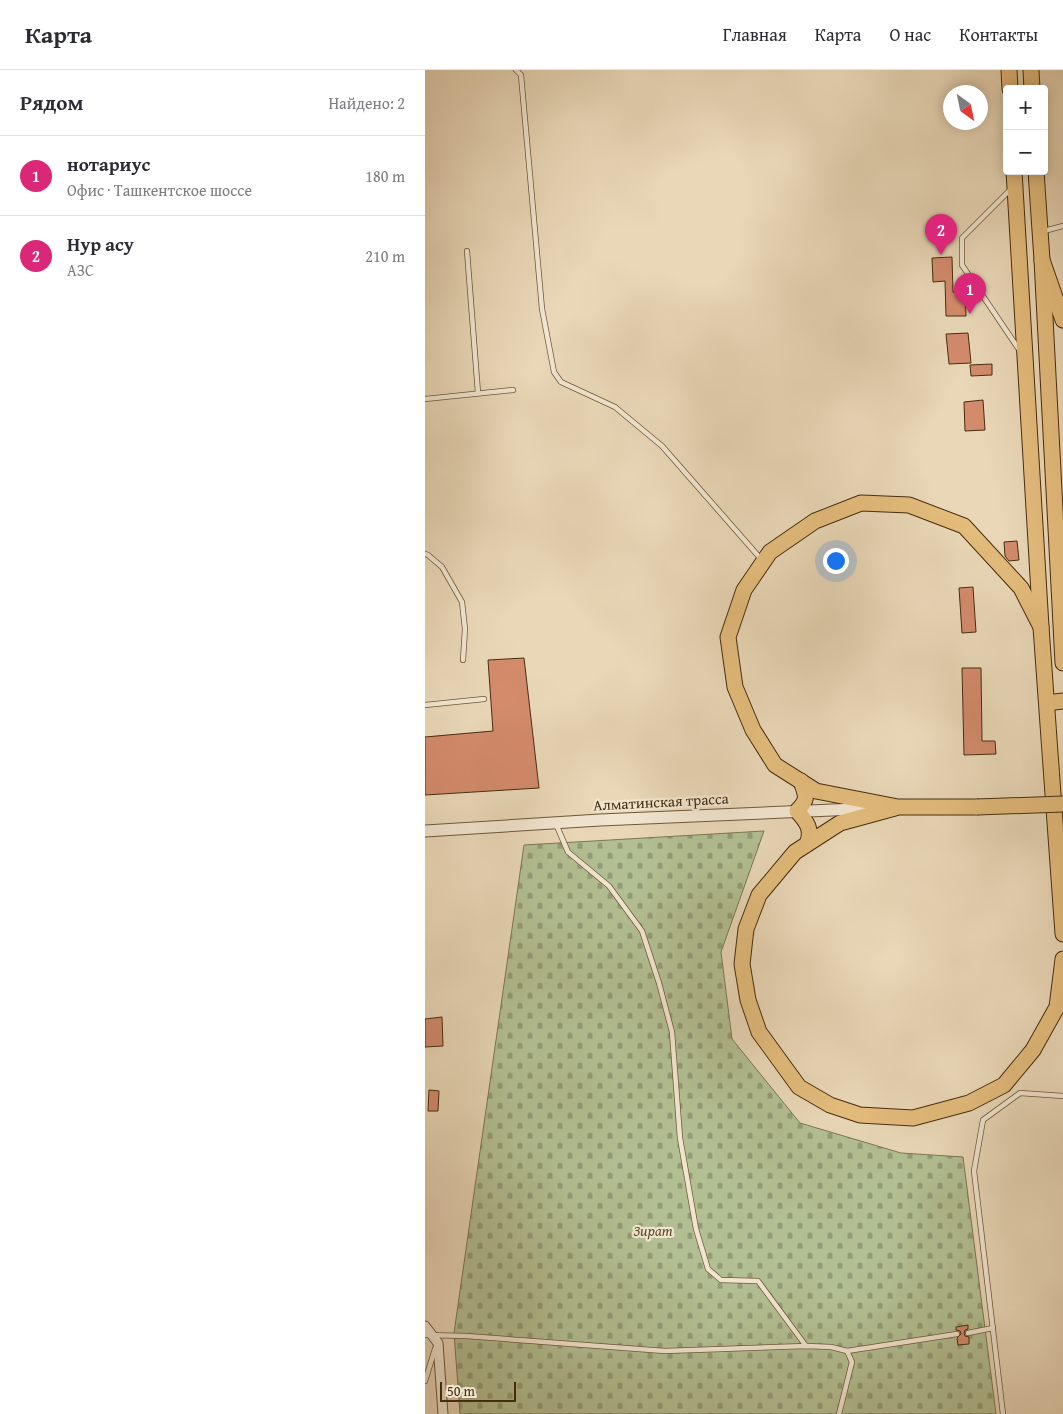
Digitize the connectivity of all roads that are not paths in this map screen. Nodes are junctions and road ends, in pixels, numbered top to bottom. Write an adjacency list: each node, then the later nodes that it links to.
1 (516, 70): 19 (lane)
2 (1009, 70): 4 (highway)
3 (1031, 70): 5 (highway)
4 (1010, 85)
5 (1032, 85)
6 (1036, 175): 9 (highway)
7 (1015, 178): 14 (highway); 14 (lane)
8 (1063, 226): 9 (lane)
9 (1040, 232): 11 (highway)
10 (467, 251): 16 (lane)
11 (1042, 260): 12 (highway); 13 (highway)
12 (1063, 320)
13 (1047, 358): 14 (highway); 22 (highway)
14 (1025, 360): 20 (highway)
15 (513, 390): 16 (lane)
16 (478, 393): 17 (lane)
17 (425, 399)
18 (425, 554): 21 (lane)
19 (763, 561): 20 (highway); 27 (highway)
20 (1041, 627): 25 (highway)
21 (463, 660)
22 (1063, 663)
23 (484, 700): 26 (lane)
24 (1063, 701): 25 (highway)
25 (1047, 703): 34 (highway)
26 (425, 705)
27 (801, 781): 29 (highway); 30 (highway)
28 (1063, 804): 29 (highway, bridge)
29 (898, 807): 30 (street, Алматинская трасса); 33 (highway)
30 (797, 812): 31 (street, Алматинская трасса); 33 (highway)
31 (556, 823): 32 (street, Алматинская трасса); 43 (lane)
32 (425, 831)
33 (807, 844): 36 (highway)
34 (1063, 927): 35 (highway)
35 (1063, 934)
36 (1063, 959)
37 (1063, 1096): 39 (lane)
38 (425, 1326): 42 (street)
39 (993, 1328): 40 (lane); 48 (lane)
40 (968, 1333)
41 (957, 1334): 44 (lane)
42 (432, 1338): 43 (lane); 45 (lane); 46 (street)
43 (806, 1346): 44 (lane)
44 (847, 1351): 47 (lane)
45 (425, 1381)
46 (443, 1414)
47 (839, 1414)
48 (1003, 1414)

